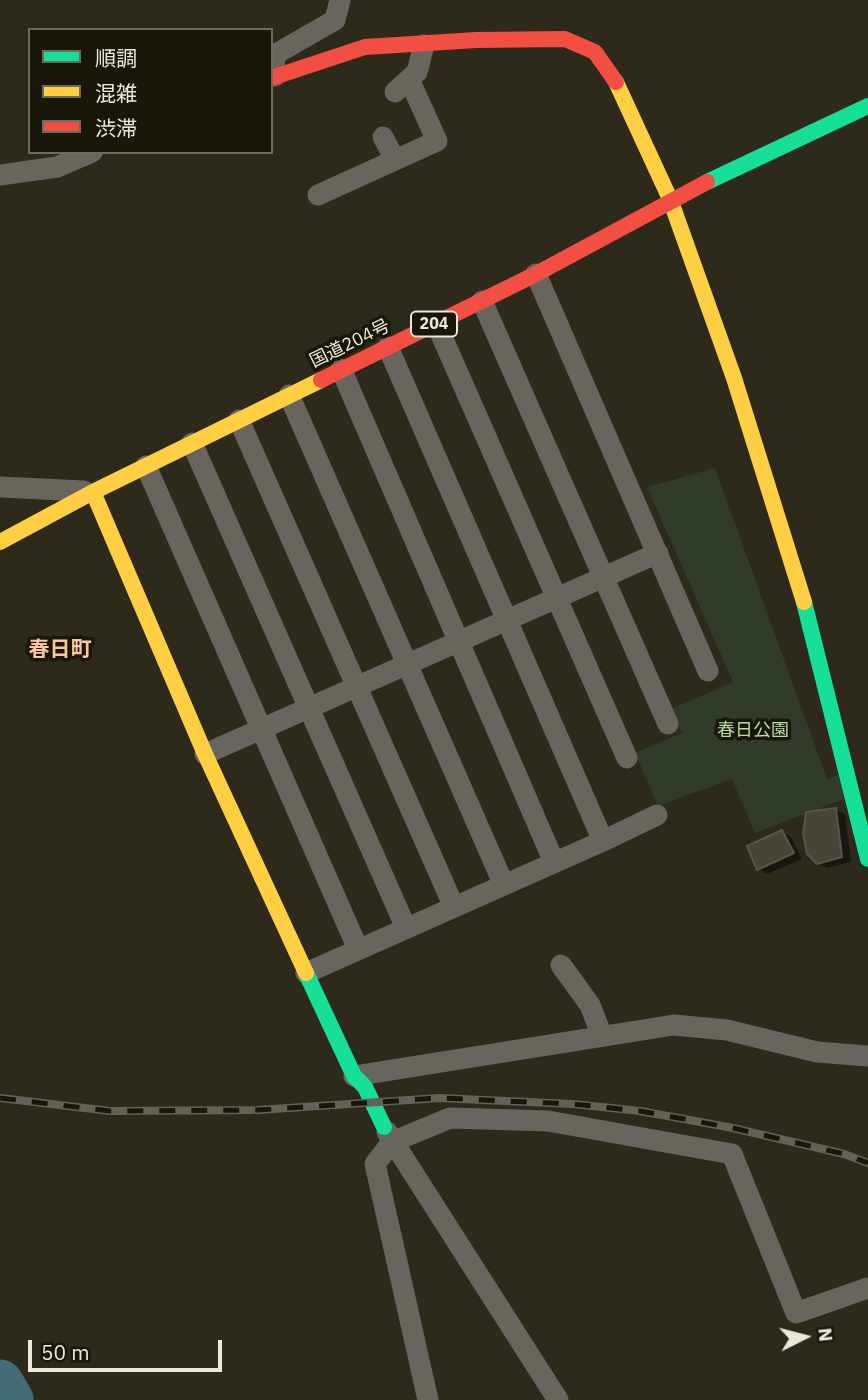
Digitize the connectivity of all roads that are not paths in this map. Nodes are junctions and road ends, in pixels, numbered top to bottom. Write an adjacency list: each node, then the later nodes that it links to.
1 (340, 0): 3 (street)
2 (424, 45): 3 (main road); 7 (street); 10 (main road)
3 (273, 77)
4 (868, 106): 10 (main road, 国道204号 / 204)
5 (383, 137): 7 (street)
6 (87, 154): 8 (street)
7 (396, 160): 9 (street)
8 (0, 175)
9 (318, 195)
10 (670, 200): 11 (main road, 国道204号 / 204); 38 (main road)
11 (536, 274): 12 (main road, 国道204号 / 204); 23 (street)
12 (482, 300): 13 (main road, 国道204号 / 204); 24 (street)
13 (436, 323): 14 (main road, 国道204号 / 204); 25 (street)
14 (388, 347): 15 (main road, 国道204号 / 204); 26 (street)
15 (341, 369): 16 (main road, 国道204号 / 204); 27 (street)
16 (289, 395): 17 (main road, 国道204号 / 204); 28 (street)
17 (239, 420): 18 (main road, 国道204号 / 204); 30 (street)
18 (192, 443): 19 (main road, 国道204号 / 204); 31 (street)
19 (146, 466): 21 (main road, 国道204号 / 204); 33 (street)
20 (0, 487): 21 (street)
21 (93, 492): 22 (main road, 国道204号 / 204); 34 (main road)
22 (0, 542)
23 (657, 553): 24 (street); 29 (street)
24 (602, 578): 25 (street); 32 (street)
25 (558, 598): 26 (street); 35 (street)
26 (508, 620): 27 (street); 37 (street)
27 (459, 641): 28 (street); 39 (street)
28 (408, 664): 30 (street); 40 (street)
29 (708, 671)
30 (357, 687): 31 (street); 41 (street)
31 (310, 707): 33 (street); 42 (street)
32 (668, 724)
33 (262, 729): 34 (street); 43 (street)
34 (205, 754): 45 (main road)
35 (627, 758)
36 (657, 815): 37 (street)
37 (603, 841): 39 (street)
38 (868, 859)
39 (554, 862): 40 (street)
40 (504, 885): 41 (street)
41 (454, 907): 42 (street)
42 (406, 928): 43 (street)
43 (358, 949): 45 (street)
44 (561, 965): 46 (street)
45 (306, 973): 48 (main road)
46 (603, 1036): 47 (street); 48 (street)
47 (868, 1056)
48 (359, 1082): 49 (main road)
49 (388, 1134): 50 (street); 51 (street); 52 (street)
50 (868, 1288)
51 (428, 1400)
52 (558, 1400)

